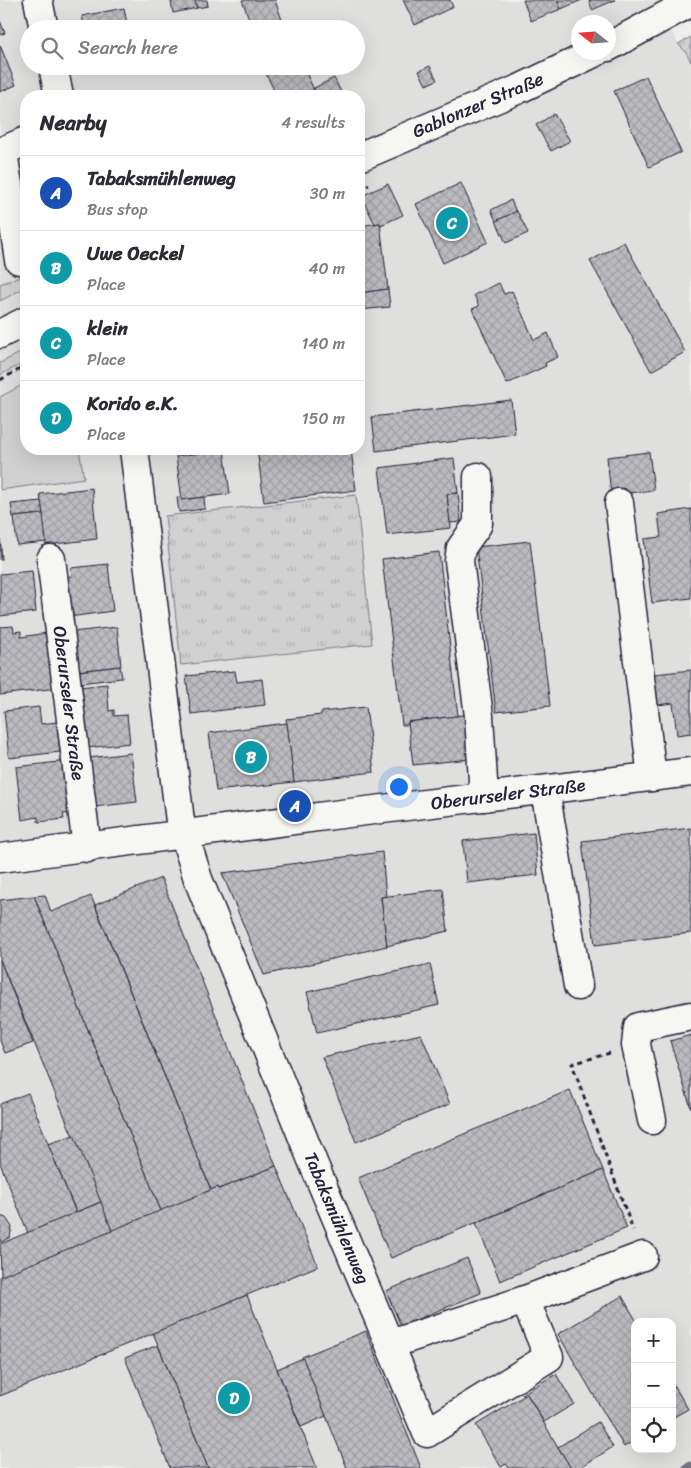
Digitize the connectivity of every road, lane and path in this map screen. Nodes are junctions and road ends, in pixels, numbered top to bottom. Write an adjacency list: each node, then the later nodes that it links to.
1 (38, 0): 3 (street)
2 (691, 2): 4 (street)
3 (42, 20)
4 (616, 43)
5 (579, 60): 9 (street, Gablonzer Straße)
6 (55, 75): 7 (street)
7 (58, 90)
8 (10, 148): 10 (street)
9 (365, 154)
10 (19, 260)
11 (20, 324): 12 (street)
12 (0, 334)
13 (20, 369): 14 (path)
14 (0, 380)
15 (135, 455): 23 (street, Tabaksmühlenweg)
16 (478, 477): 22 (street)
17 (619, 504): 20 (street)
18 (51, 559): 24 (street, Oberurseler Straße)
19 (691, 772): 20 (street, Oberurseler Straße)
20 (652, 777): 21 (street, Oberurseler Straße)
21 (545, 790): 22 (street, Oberurseler Straße); 26 (street)
22 (484, 797): 23 (street, Oberurseler Straße)
23 (184, 835): 24 (street, Oberurseler Straße); 32 (street, Tabaksmühlenweg)
24 (87, 848): 25 (street, Oberurseler Straße)
25 (0, 858)
26 (578, 986)
27 (691, 1016): 28 (street)
28 (636, 1045): 29 (street); 30 (path)
29 (652, 1120)
30 (643, 1256): 31 (street)
31 (526, 1300): 32 (street); 32 (street, Tabaksmühlenweg)
32 (391, 1344)

